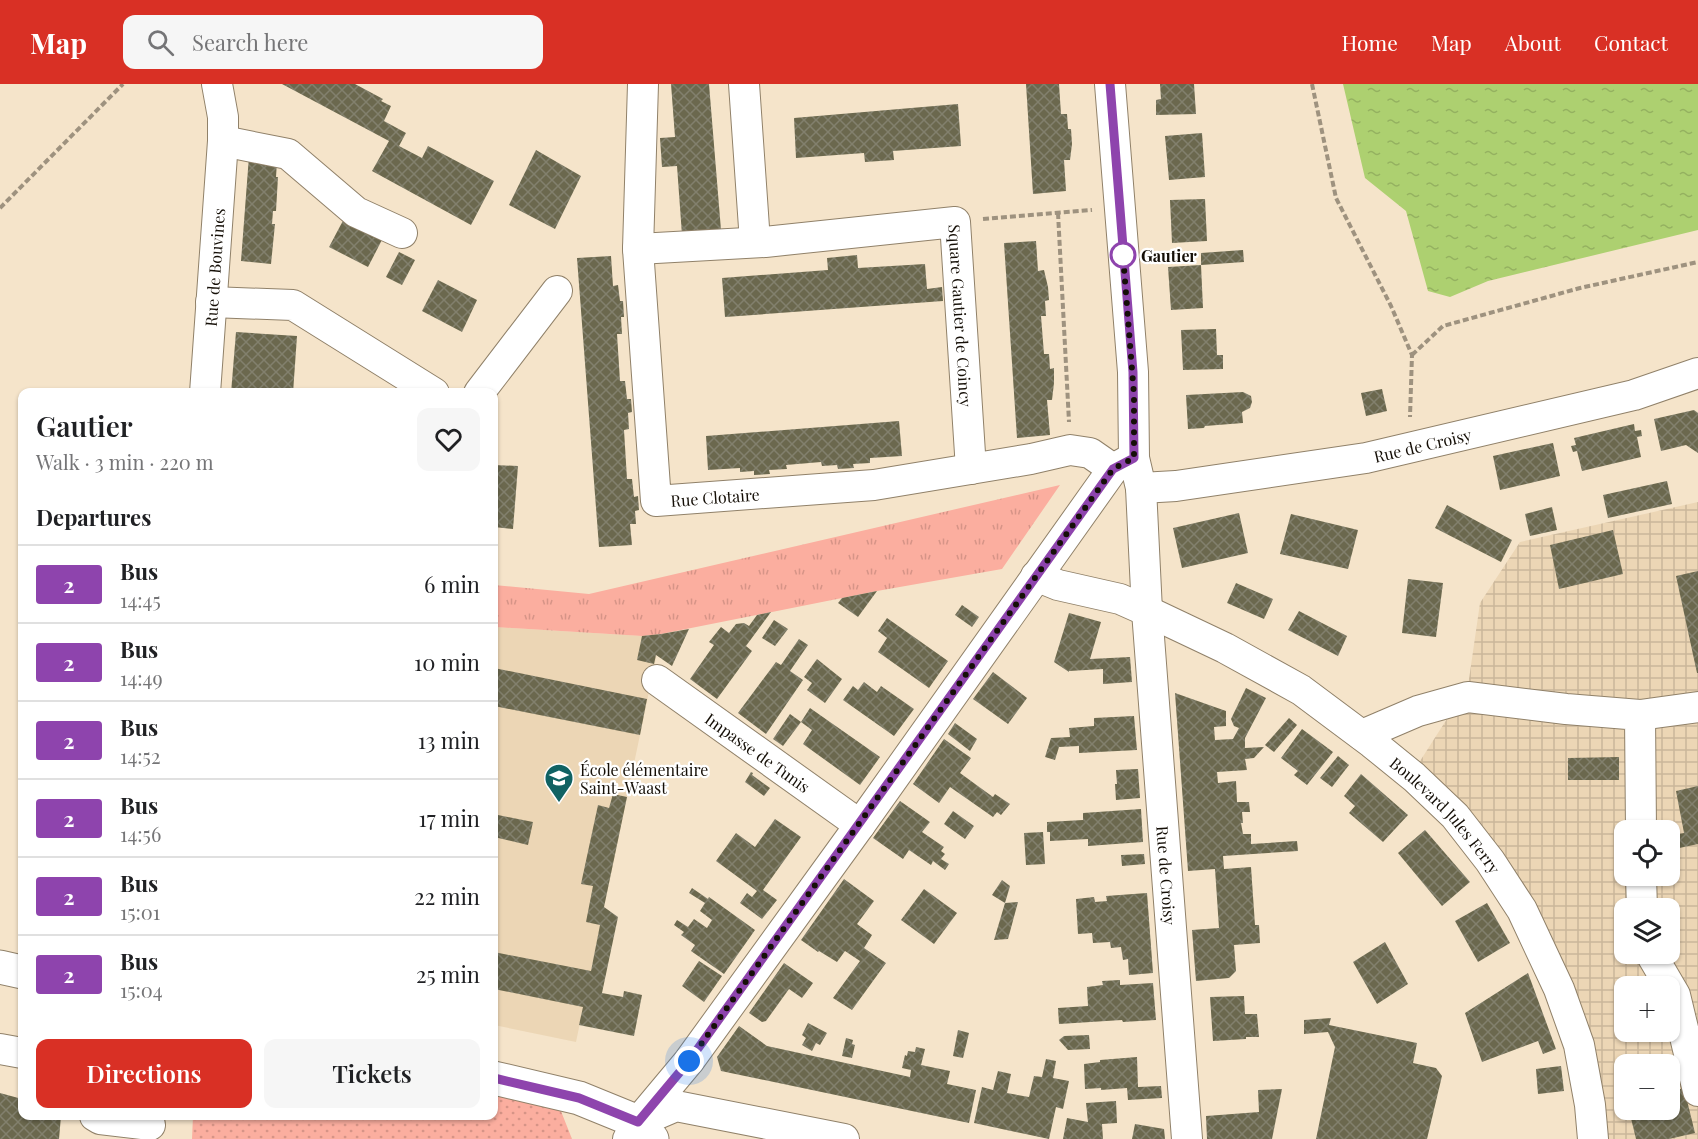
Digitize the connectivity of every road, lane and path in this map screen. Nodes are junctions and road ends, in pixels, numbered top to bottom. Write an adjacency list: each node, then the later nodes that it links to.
1 (123, 84): 8 (path)
2 (217, 84): 7 (street, Rue de Bouvines)
3 (643, 84): 14 (street, Rue Clotaire)
4 (744, 84): 13 (street)
5 (1110, 84): 9 (street, Rue de Croisy)
6 (1312, 84): 18 (path)
7 (223, 129): 12 (street); 17 (street, Rue de Bouvines)
8 (0, 208)
9 (1120, 208): 10 (path); 25 (street, Rue de Croisy)
10 (1058, 213): 11 (path); 24 (path)
11 (955, 222): 13 (street, Square Gautier de Coincy); 26 (street, Square Gautier de Coincy)
12 (402, 233)
13 (760, 242): 14 (street, Square Gautier de Coincy)
14 (638, 249): 26 (street, Rue Clotaire)
15 (1698, 262): 18 (path)
16 (557, 291): 22 (street)
17 (211, 302): 20 (street, Rue de Bouvines); 21 (street)
18 (1412, 355): 23 (path)
19 (1698, 374): 23 (street, Rue de Croisy)
20 (205, 388)
21 (426, 388)
22 (483, 388)
23 (1409, 448): 27 (street, Rue de Croisy)
24 (1070, 450): 25 (street, Rue Clotaire); 26 (street, Rue Clotaire)
25 (1123, 463): 27 (street, Rue de Croisy); 28 (street)
26 (971, 469)
27 (1141, 489): 29 (street, Rue de Croisy)
28 (1036, 576): 29 (street); 35 (street)
29 (1147, 611): 33 (street, Boulevard Jules Ferry); 48 (street, Rue de Croisy)
30 (657, 680): 35 (street, Impasse de Tunis)
31 (1698, 707): 32 (street)
32 (1640, 715): 33 (street); 34 (street)
33 (1362, 735): 49 (street, Boulevard Jules Ferry)
34 (1641, 820)
35 (860, 825): 46 (street)
36 (1660, 964): 39 (street)
37 (0, 967): 38 (main road)
38 (18, 971)
39 (1687, 992): 43 (street)
40 (0, 1049): 41 (street)
41 (18, 1052)
42 (498, 1079): 46 (main road)
43 (1698, 1091)
44 (106, 1120): 45 (street)
45 (150, 1127)
46 (639, 1133): 47 (street)
47 (844, 1139)
48 (1187, 1139)
49 (1593, 1139)

